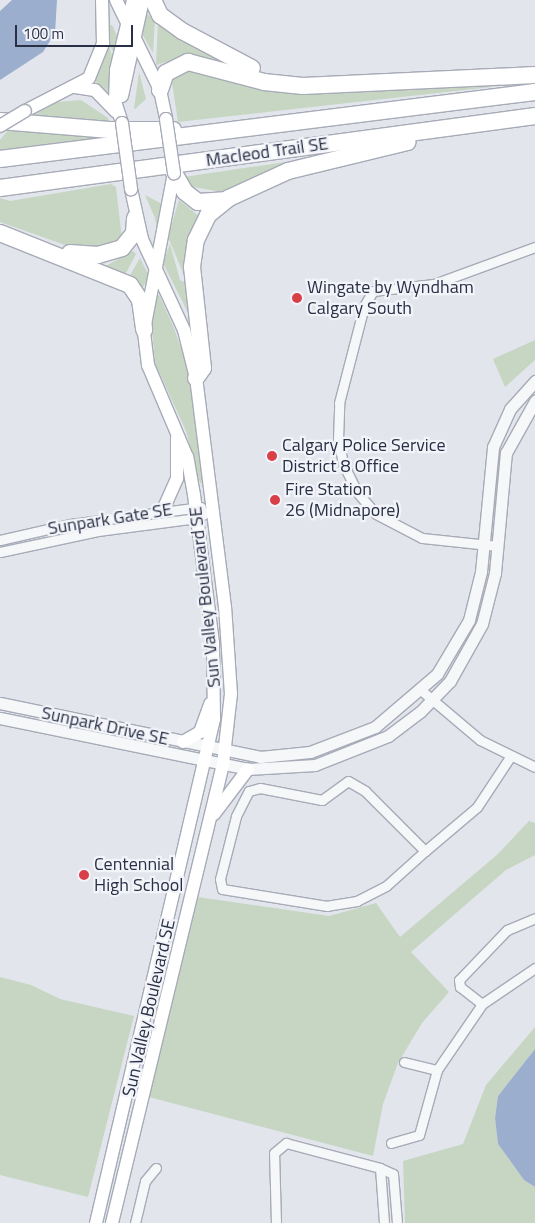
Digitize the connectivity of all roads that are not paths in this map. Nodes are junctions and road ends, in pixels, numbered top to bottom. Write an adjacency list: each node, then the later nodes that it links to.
1 (102, 0): 10 (main road)
2 (116, 0): 6 (main road, Sun Valley Boulevard SE)
3 (133, 0): 6 (main road)
4 (143, 0): 7 (main road)
5 (153, 0): 9 (highway)
6 (128, 24): 7 (main road, Sun Valley Boulevard SE); 16 (main road)
7 (134, 36): 11 (main road, Sun Valley Boulevard SE); 16 (main road)
8 (535, 75): 9 (highway)
9 (353, 84): 11 (highway)
10 (73, 87): 16 (main road); 18 (main road, bridge)
11 (160, 90): 20 (main road, Sun Valley Boulevard SE, bridge)
12 (535, 92): 17 (highway, Macleod Trail SE)
13 (535, 116): 14 (highway, Macleod Trail SE)
14 (515, 118): 21 (highway, Macleod Trail SE); 22 (highway)
15 (0, 121): 17 (highway)
16 (122, 123): 23 (main road, Sun Valley Boulevard SE, bridge)
17 (286, 124): 19 (highway, Macleod Trail SE)
18 (0, 126)
19 (0, 159)
20 (174, 172): 22 (highway); 27 (main road, Sun Valley Boulevard SE)
21 (0, 188)
22 (229, 198): 29 (highway)
23 (135, 218): 26 (highway); 27 (main road, Sun Valley Boulevard SE)
24 (0, 233): 26 (highway)
25 (535, 246): 37 (street)
26 (48, 249): 28 (highway)
27 (156, 266): 28 (main road, Sun Valley Boulevard SE); 29 (main road, Sun Valley Boulevard SE)
28 (144, 330): 32 (main road, Sun Valley Boulevard SE)
29 (196, 378): 33 (main road, Sun Valley Boulevard SE)
30 (535, 382): 37 (street, Sunpark Drive SE)
31 (535, 401): 38 (street, Sunpark Drive SE)
32 (177, 431): 34 (main road); 35 (main road, Sun Valley Boulevard SE)
33 (213, 509): 35 (street, Sunpark Gate SE); 47 (main road, Sun Valley Boulevard SE)
34 (163, 510): 35 (street, Sunpark Gate SE); 36 (street, Sunpark Gate SE)
35 (197, 512): 39 (street, Sunpark Gate SE); 40 (main road, Sun Valley Boulevard SE)
36 (0, 540)
37 (483, 546): 38 (street); 41 (street, Sunpark Drive SE)
38 (498, 546): 42 (street, Sunpark Drive SE)
39 (0, 552)
40 (215, 687): 45 (main road); 46 (main road, Sun Valley Boulevard SE)
41 (422, 691): 42 (street); 47 (street, Sunpark Drive SE)
42 (432, 701): 48 (street); 52 (street, Sunpark Drive SE)
43 (0, 703): 45 (street, Sunpark Drive SE)
44 (0, 718): 49 (street, Sunpark Drive SE)
45 (183, 742): 46 (street, Sunpark Drive SE)
46 (210, 748): 47 (street, Sunpark Drive SE); 49 (main road, Sun Valley Boulevard SE)
47 (225, 751): 50 (main road, Sun Valley Boulevard SE)
48 (510, 757): 51 (street); 54 (street)
49 (208, 762): 50 (street, Sunpark Drive SE); 63 (main road, Sun Valley Boulevard SE)
50 (223, 764): 52 (street, Sunpark Drive SE); 53 (main road, Sun Valley Boulevard SE)
51 (535, 767)
52 (248, 769): 53 (main road)
53 (207, 824): 64 (main road, Sun Valley Boulevard SE)
54 (425, 851): 54 (street)
55 (535, 918): 57 (street)
56 (535, 968): 57 (street)
57 (482, 1004): 59 (street)
58 (404, 1062): 59 (street)
59 (437, 1070): 60 (street)
60 (391, 1143)
61 (156, 1168): 65 (street)
62 (380, 1168): 66 (street); 67 (street); 68 (street)
63 (96, 1223)
64 (112, 1223)
65 (135, 1223)
66 (276, 1223)
67 (384, 1223)
68 (397, 1223)

